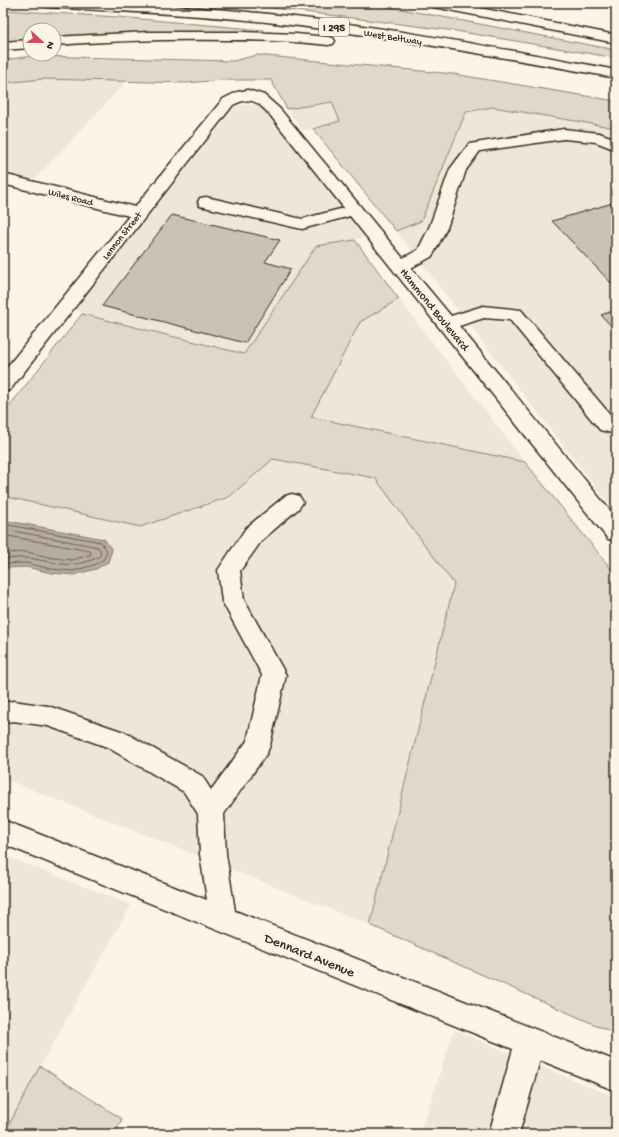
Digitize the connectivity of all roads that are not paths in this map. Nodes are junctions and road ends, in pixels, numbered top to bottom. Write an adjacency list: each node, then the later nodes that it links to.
1 (48, 3): 7 (main road, West Beltway / I 295)
2 (434, 3): 3 (main road)
3 (616, 39)
4 (62, 41): 7 (main road)
5 (22, 45): 6 (main road)
6 (3, 46)
7 (590, 69): 8 (main road, West Beltway / I 295)
8 (616, 74)
9 (246, 94): 13 (main road, Hammond Boulevard); 14 (main road, Lennon Street)
10 (616, 145): 15 (main road)
11 (3, 179): 14 (main road, Wiles Road)
12 (206, 202): 13 (main road)
13 (354, 210): 15 (main road, Hammond Boulevard)
14 (138, 213): 17 (main road, Lennon Street)
15 (401, 267): 16 (main road, Hammond Boulevard)
16 (447, 324): 18 (main road); 20 (main road, Hammond Boulevard)
17 (3, 385)
18 (616, 427)
19 (292, 502): 22 (main road)
20 (616, 533)
21 (3, 713): 22 (main road)
22 (210, 811): 24 (main road)
23 (3, 832): 24 (main road, Dennard Avenue)
24 (223, 920): 25 (main road, Dennard Avenue)
25 (530, 1042): 26 (main road, Dennard Avenue); 27 (main road)
26 (616, 1076)
27 (504, 1134)

